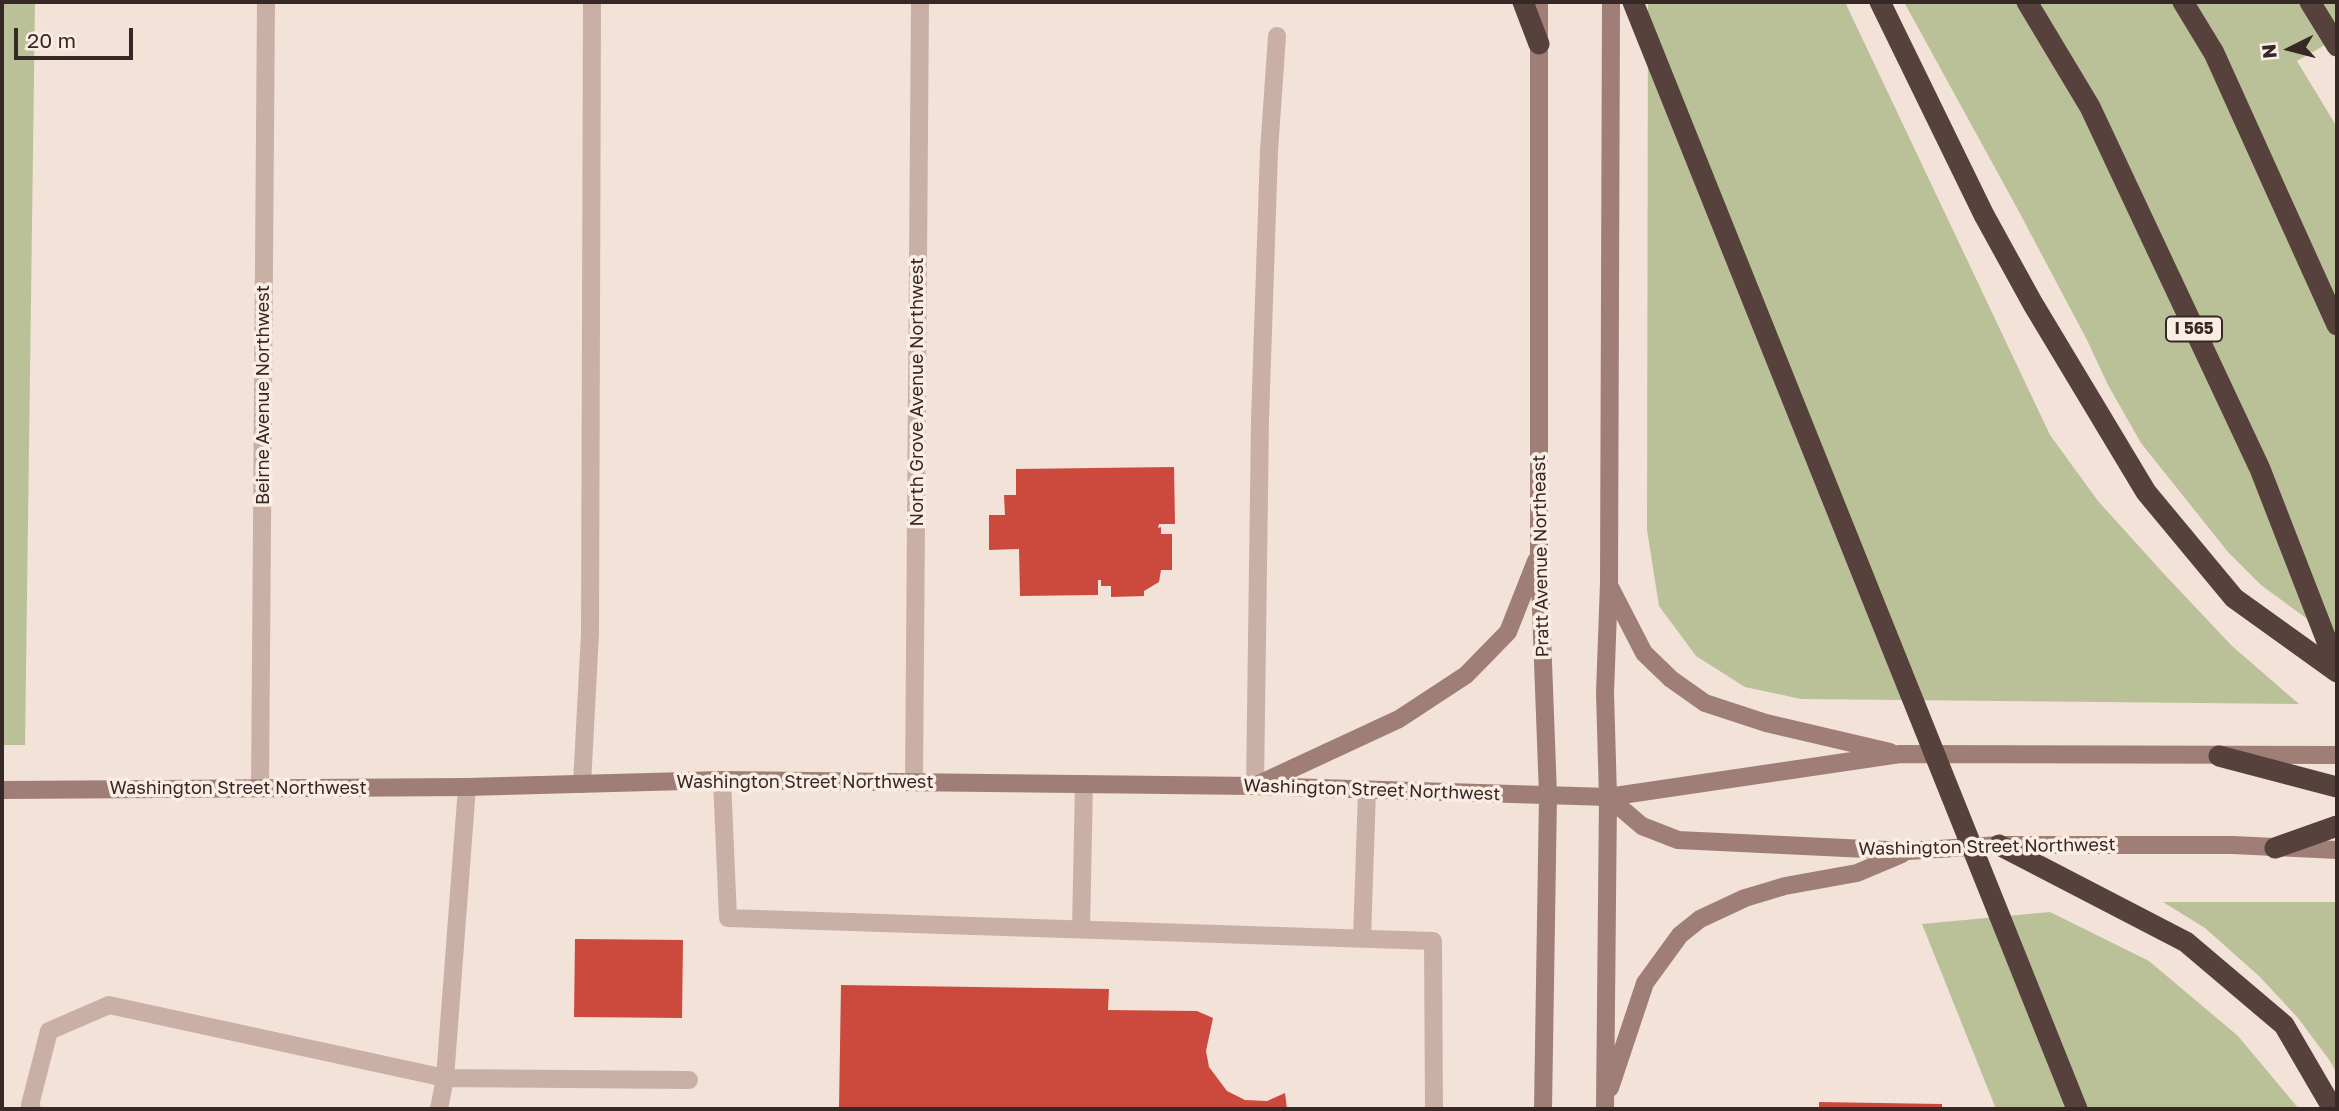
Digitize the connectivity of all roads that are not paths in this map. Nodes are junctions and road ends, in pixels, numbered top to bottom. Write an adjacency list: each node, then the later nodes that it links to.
1 (266, 2): 30 (street, Beirne Avenue Northwest)
2 (592, 2): 25 (street)
3 (920, 2): 24 (street, North Grove Avenue Northwest)
4 (1523, 2): 13 (highway)
5 (1539, 2): 13 (main road, Pratt Avenue Northeast)
6 (1611, 2): 17 (main road)
7 (1633, 2): 49 (highway)
8 (1880, 2): 19 (highway)
9 (2027, 2): 18 (highway, I 565)
10 (2183, 2): 15 (highway)
11 (2310, 2): 14 (highway)
12 (1277, 36): 27 (street)
13 (1539, 44): 16 (main road, Pratt Avenue Northeast)
14 (2337, 46)
15 (2337, 325)
16 (1539, 555): 27 (main road); 33 (main road, Pratt Avenue Northeast)
17 (1609, 583): 20 (main road); 34 (main road)
18 (2337, 667)
19 (2337, 672)
20 (1900, 754): 22 (main road, Washington Street Northwest); 34 (main road, Washington Street Northwest)
21 (2337, 755): 22 (main road, Washington Street Northwest)
22 (2218, 756): 29 (highway)
23 (722, 780): 24 (main road, Washington Street Northwest); 25 (main road, Washington Street Northwest); 40 (street)
24 (914, 782): 26 (main road, Washington Street Northwest)
25 (582, 784): 28 (main road, Washington Street Northwest)
26 (1084, 784): 27 (main road, Washington Street Northwest); 40 (street)
27 (1255, 786): 32 (main road, Washington Street Northwest)
28 (467, 787): 30 (main road, Washington Street Northwest); 42 (street)
29 (2337, 787)
30 (260, 788): 31 (main road, Washington Street Northwest)
31 (2, 790)
32 (1367, 790): 33 (main road, Washington Street Northwest); 41 (street)
33 (1548, 795): 34 (main road, Washington Street Northwest); 48 (main road, Pratt Avenue Northeast)
34 (1608, 797): 39 (main road, Washington Street Northwest); 44 (main road)
35 (2337, 826): 37 (highway)
36 (1999, 845): 37 (main road, Washington Street Northwest); 39 (main road, Washington Street Northwest); 50 (highway)
37 (2275, 848): 38 (main road, Washington Street Northwest)
38 (2337, 850)
39 (1908, 851): 44 (main road)
40 (1081, 929): 41 (street)
41 (1362, 939): 47 (street)
42 (445, 1078): 43 (street); 45 (street); 46 (street)
43 (689, 1080)
44 (1605, 1107)
45 (32, 1109)
46 (439, 1109)
47 (1434, 1109)
48 (1543, 1109)
49 (2077, 1109)
50 (2333, 1109)

